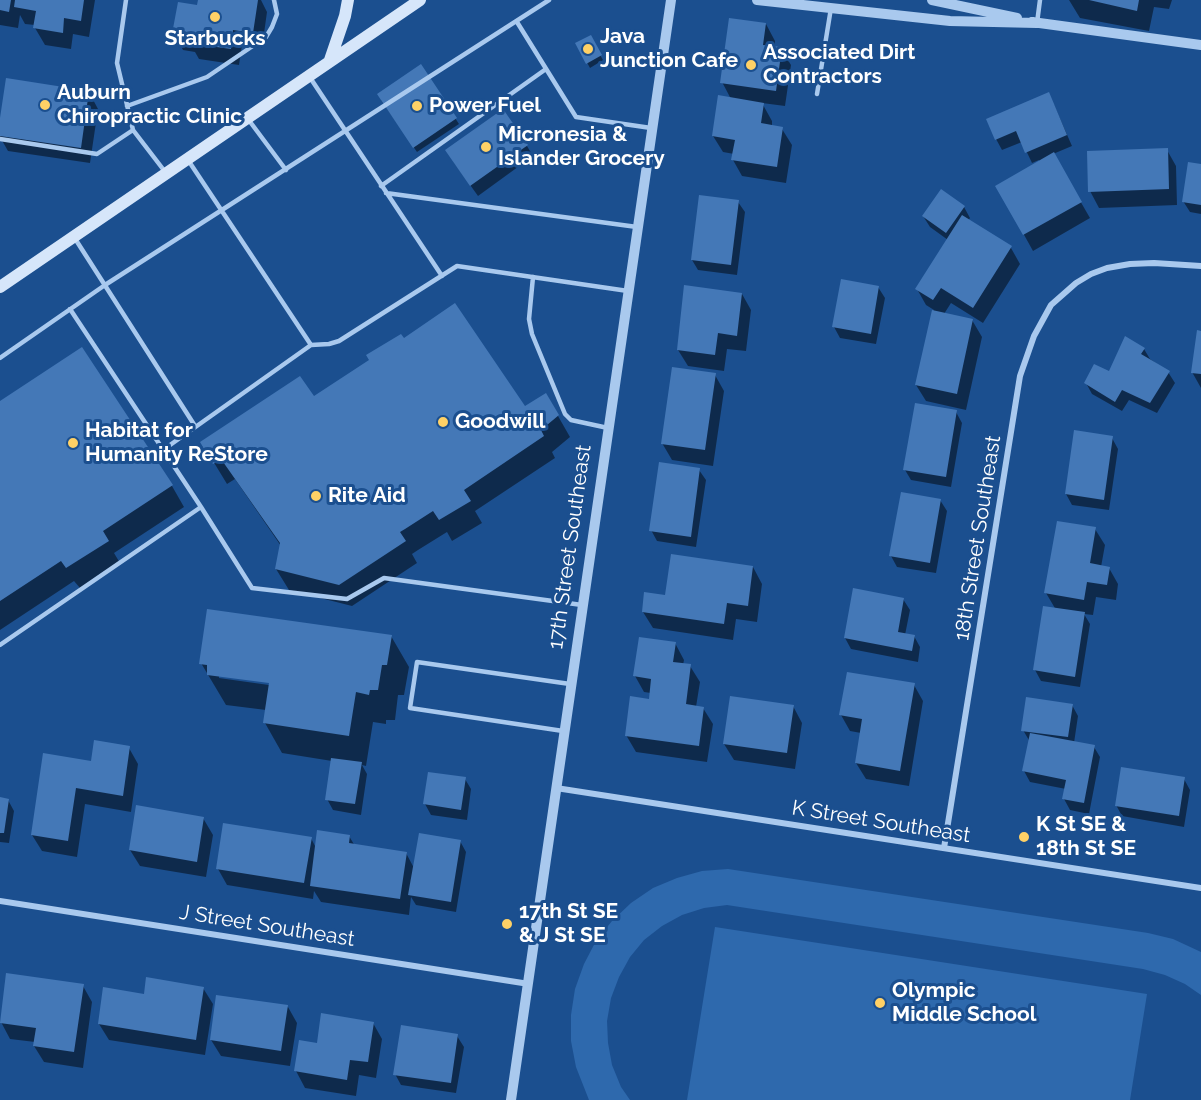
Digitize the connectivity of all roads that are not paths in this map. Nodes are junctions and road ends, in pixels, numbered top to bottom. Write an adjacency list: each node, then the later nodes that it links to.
1 (126, 0): 18 (lane)
2 (274, 0): 18 (lane)
3 (348, 0): 14 (main road)
4 (420, 0): 14 (main road)
5 (549, 0): 11 (lane)
6 (671, 0): 20 (street, 17th Street Southeast)
7 (757, 0): 10 (street)
8 (932, 0): 12 (street)
9 (1040, 0): 12 (lane)
10 (831, 8): 12 (street); 17 (lane)
11 (517, 22): 15 (lane); 22 (lane)
12 (1037, 23): 13 (street)
13 (1201, 45)
14 (330, 60): 16 (main road)
15 (546, 69): 20 (lane); 27 (lane)
16 (308, 75): 19 (main road); 22 (lane)
17 (817, 94)
18 (127, 106): 21 (lane)
19 (247, 117): 24 (main road); 25 (lane)
20 (651, 128): 30 (street, 17th Street Southeast)
21 (133, 130): 23 (lane); 26 (lane)
22 (345, 132): 25 (lane); 27 (lane)
23 (0, 139)
24 (188, 158): 26 (main road); 29 (lane)
25 (286, 170): 29 (lane)
26 (166, 173): 31 (main road)
27 (381, 186): 28 (lane)
28 (386, 193): 30 (lane); 33 (lane)
29 (222, 210): 35 (lane); 39 (lane)
30 (637, 226): 37 (street, 17th Street Southeast)
31 (74, 237): 35 (lane); 36 (main road)
32 (1201, 266): 50 (street, 18th Street Southeast)
33 (442, 276): 34 (lane); 39 (lane)
34 (533, 277): 37 (lane); 42 (lane)
35 (105, 285): 38 (lane); 41 (lane)
36 (0, 287)
37 (628, 291): 42 (street, 17th Street Southeast)
38 (70, 309): 40 (lane); 43 (lane)
39 (311, 345): 41 (lane)
40 (0, 358)
41 (195, 426): 43 (lane)
42 (608, 428): 45 (street, 17th Street Southeast)
43 (163, 450): 44 (lane)
44 (201, 507): 45 (lane); 46 (lane)
45 (582, 605): 47 (street, 17th Street Southeast)
46 (0, 645)
47 (570, 684): 48 (street, 17th Street Southeast); 48 (lane)
48 (563, 731): 49 (street, 17th Street Southeast)
49 (555, 788): 50 (street, K Street Southeast); 53 (street, 17th Street Southeast)
50 (944, 848): 51 (street, K Street Southeast)
51 (1201, 888)
52 (0, 901): 53 (street, J Street Southeast)
53 (529, 984): 54 (street, 17th Street Southeast)
54 (511, 1100)

